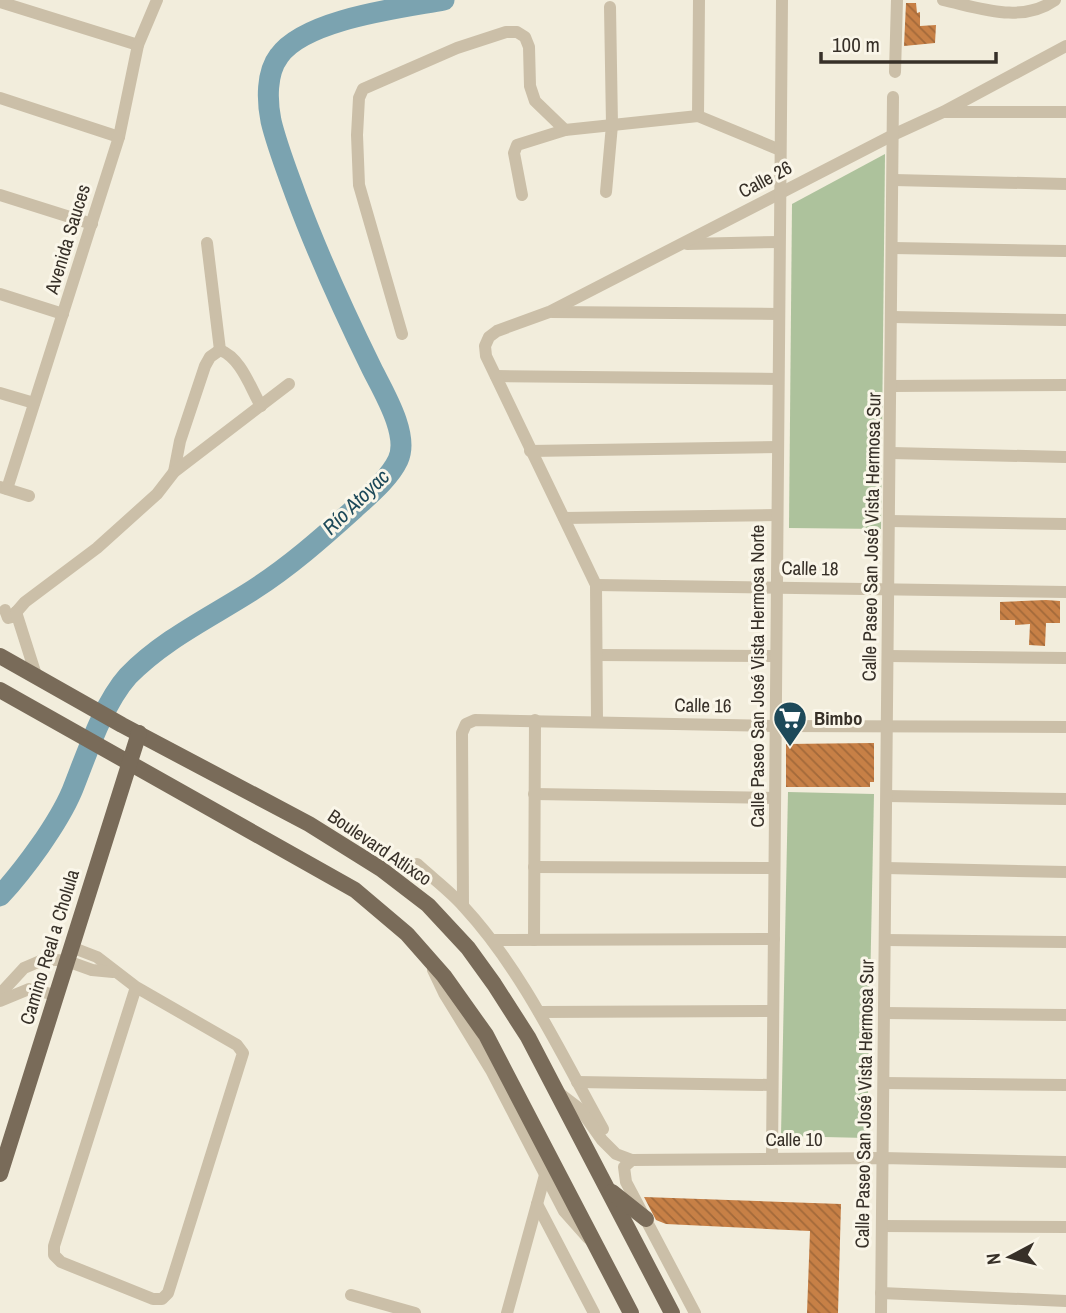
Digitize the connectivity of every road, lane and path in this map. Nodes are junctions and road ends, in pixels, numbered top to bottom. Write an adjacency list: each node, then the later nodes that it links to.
1 (157, 0): 9 (street, Avenida Sauces)
2 (699, 0): 16 (street)
3 (782, 0): 21 (street, Calle Paseo San José Vista Hermosa Norte)
4 (897, 0): 11 (street)
5 (943, 0): 6 (street)
6 (1053, 1)
7 (0, 2): 9 (street)
8 (610, 7): 17 (street)
9 (138, 45): 20 (street, Avenida Sauces)
10 (1066, 46): 14 (street, Calle 26)
11 (895, 72)
12 (893, 97): 19 (street, Calle Paseo San José Vista Hermosa Sur)
13 (0, 99): 20 (street)
14 (943, 111): 15 (street); 19 (street, Calle 26)
15 (1066, 112)
16 (698, 116): 17 (street); 21 (street)
17 (612, 125): 18 (street); 24 (street)
18 (565, 130): 27 (street); 40 (street)
19 (895, 134): 22 (street, Calle Paseo San José Vista Hermosa Sur); 25 (street, Calle 26)
20 (118, 137): 28 (street, Avenida Sauces)
21 (780, 150): 25 (street, Calle Paseo San José Vista Hermosa Norte)
22 (894, 180): 23 (street); 32 (street, Calle Paseo San José Vista Hermosa Sur)
23 (1066, 184)
24 (606, 192)
25 (780, 193): 29 (street, Calle Paseo San José Vista Hermosa Norte); 31 (street, Calle 26)
26 (0, 195): 28 (street)
27 (522, 195)
28 (92, 224): 36 (street, Avenida Sauces)
29 (779, 242): 31 (street); 37 (street, Calle Paseo San José Vista Hermosa Norte)
30 (207, 243): 41 (street)
31 (684, 244): 35 (street, Calle 26)
32 (893, 248): 33 (street); 38 (street, Calle Paseo San José Vista Hermosa Sur)
33 (1066, 251)
34 (0, 294): 36 (street)
35 (548, 312): 37 (street); 42 (street, Calle 26)
36 (63, 314): 48 (street, Avenida Sauces)
37 (779, 314): 43 (street, Calle Paseo San José Vista Hermosa Norte)
38 (892, 317): 39 (street); 46 (street, Calle Paseo San José Vista Hermosa Sur)
39 (1066, 320)
40 (402, 334)
41 (220, 351): 49 (street); 54 (street)
42 (496, 376): 43 (street); 51 (street)
43 (778, 379): 50 (street, Calle Paseo San José Vista Hermosa Norte)
44 (289, 384): 49 (street)
45 (1066, 385): 46 (street)
46 (892, 386): 52 (street, Calle Paseo San José Vista Hermosa Sur)
47 (0, 393): 48 (street)
48 (34, 403): 55 (street, Avenida Sauces)
49 (261, 406): 54 (street)
50 (778, 447): 51 (street); 57 (street, Calle Paseo San José Vista Hermosa Norte)
51 (530, 451): 58 (street)
52 (891, 453): 53 (street); 59 (street, Calle Paseo San José Vista Hermosa Sur)
53 (1066, 457)
54 (174, 472): 65 (street)
55 (3, 488): 56 (street)
56 (29, 496)
57 (777, 515): 58 (street); 62 (street, Calle Paseo San José Vista Hermosa Norte)
58 (564, 518): 61 (street)
59 (890, 521): 60 (street); 63 (street, Calle Paseo San José Vista Hermosa Sur)
60 (1066, 524)
61 (596, 585): 62 (street, Calle 18); 66 (street)
62 (776, 587): 63 (street, Calle 18); 68 (street, Calle Paseo San José Vista Hermosa Norte)
63 (889, 589): 64 (street, Calle 18); 69 (street, Calle Paseo San José Vista Hermosa Sur)
64 (1066, 592)
65 (7, 611): 71 (street)
66 (597, 654): 68 (street); 74 (street)
67 (0, 656): 71 (main road, Boulevard Atlixco)
68 (776, 656): 75 (street, Calle Paseo San José Vista Hermosa Norte)
69 (888, 656): 70 (street); 76 (street, Calle Paseo San José Vista Hermosa Sur)
70 (1066, 659)
71 (36, 675): 78 (main road, Boulevard Atlixco)
72 (0, 690): 79 (main road)
73 (535, 720): 74 (street, Calle 16); 80 (street); 89 (street, Calle 16)
74 (597, 722): 75 (street, Calle 16)
75 (775, 726): 76 (street, Calle 16); 82 (street, Calle Paseo San José Vista Hermosa Norte)
76 (888, 727): 77 (street, Calle 16); 81 (street, Calle Paseo San José Vista Hermosa Sur)
77 (1066, 727)
78 (139, 733): 79 (main road, Camino Real a Cholula); 109 (main road, Boulevard Atlixco)
79 (128, 763): 95 (main road, Camino Real a Cholula); 96 (main road)
80 (534, 794): 82 (street); 85 (street)
81 (887, 796): 83 (street); 87 (street, Calle Paseo San José Vista Hermosa Sur)
82 (775, 797): 86 (street, Calle Paseo San José Vista Hermosa Norte)
83 (1066, 800)
84 (416, 864): 89 (street)
85 (534, 867): 86 (street); 92 (street)
86 (774, 868): 90 (street, Calle Paseo San José Vista Hermosa Norte)
87 (886, 868): 88 (street); 93 (street, Calle Paseo San José Vista Hermosa Sur)
88 (1066, 872)
89 (463, 905): 91 (street)
90 (774, 939): 92 (street); 101 (street, Calle Paseo San José Vista Hermosa Norte)
91 (492, 940): 92 (street); 102 (street)
92 (534, 940)
93 (885, 940): 94 (street); 103 (street, Calle Paseo San José Vista Hermosa Sur)
94 (1066, 942)
95 (69, 954): 97 (street); 98 (street); 99 (main road, Camino Real a Cholula)
96 (426, 954): 115 (street); 121 (main road)
97 (136, 987): 97 (street)
98 (0, 993)
99 (56, 995): 100 (street); 114 (main road, Camino Real a Cholula)
100 (0, 1001)
101 (773, 1010): 102 (street); 107 (street, Calle Paseo San José Vista Hermosa Norte)
102 (539, 1013): 105 (street)
103 (884, 1013): 104 (street); 106 (street, Calle Paseo San José Vista Hermosa Sur)
104 (1066, 1015)
105 (577, 1082): 107 (street); 112 (street)
106 (884, 1083): 108 (street); 111 (street, Calle Paseo San José Vista Hermosa Sur)
107 (772, 1085): 110 (street, Calle Paseo San José Vista Hermosa Norte)
108 (1066, 1085)
109 (559, 1093): 112 (street); 116 (main road, Boulevard Atlixco)
110 (772, 1158): 111 (street, Calle 10); 112 (street, Calle 10)
111 (883, 1158): 113 (street, Calle 10); 119 (street, Calle Paseo San José Vista Hermosa Sur)
112 (632, 1160): 118 (street)
113 (1066, 1162)
114 (0, 1174)
115 (545, 1175): 117 (street); 121 (street)
116 (606, 1188): 118 (main road); 129 (main road, Boulevard Atlixco)
117 (537, 1204): 126 (street); 127 (street)
118 (646, 1219): 130 (street)
119 (882, 1226): 120 (street); 122 (street, Calle Paseo San José Vista Hermosa Sur)
120 (1066, 1227)
121 (594, 1245): 128 (main road)
122 (881, 1293): 124 (street); 131 (street, Calle Paseo San José Vista Hermosa Sur)
123 (351, 1295): 125 (street)
124 (1066, 1301)
125 (415, 1313)
126 (507, 1313)
127 (594, 1313)
128 (631, 1313)
129 (672, 1313)
130 (695, 1313)
131 (881, 1313)

